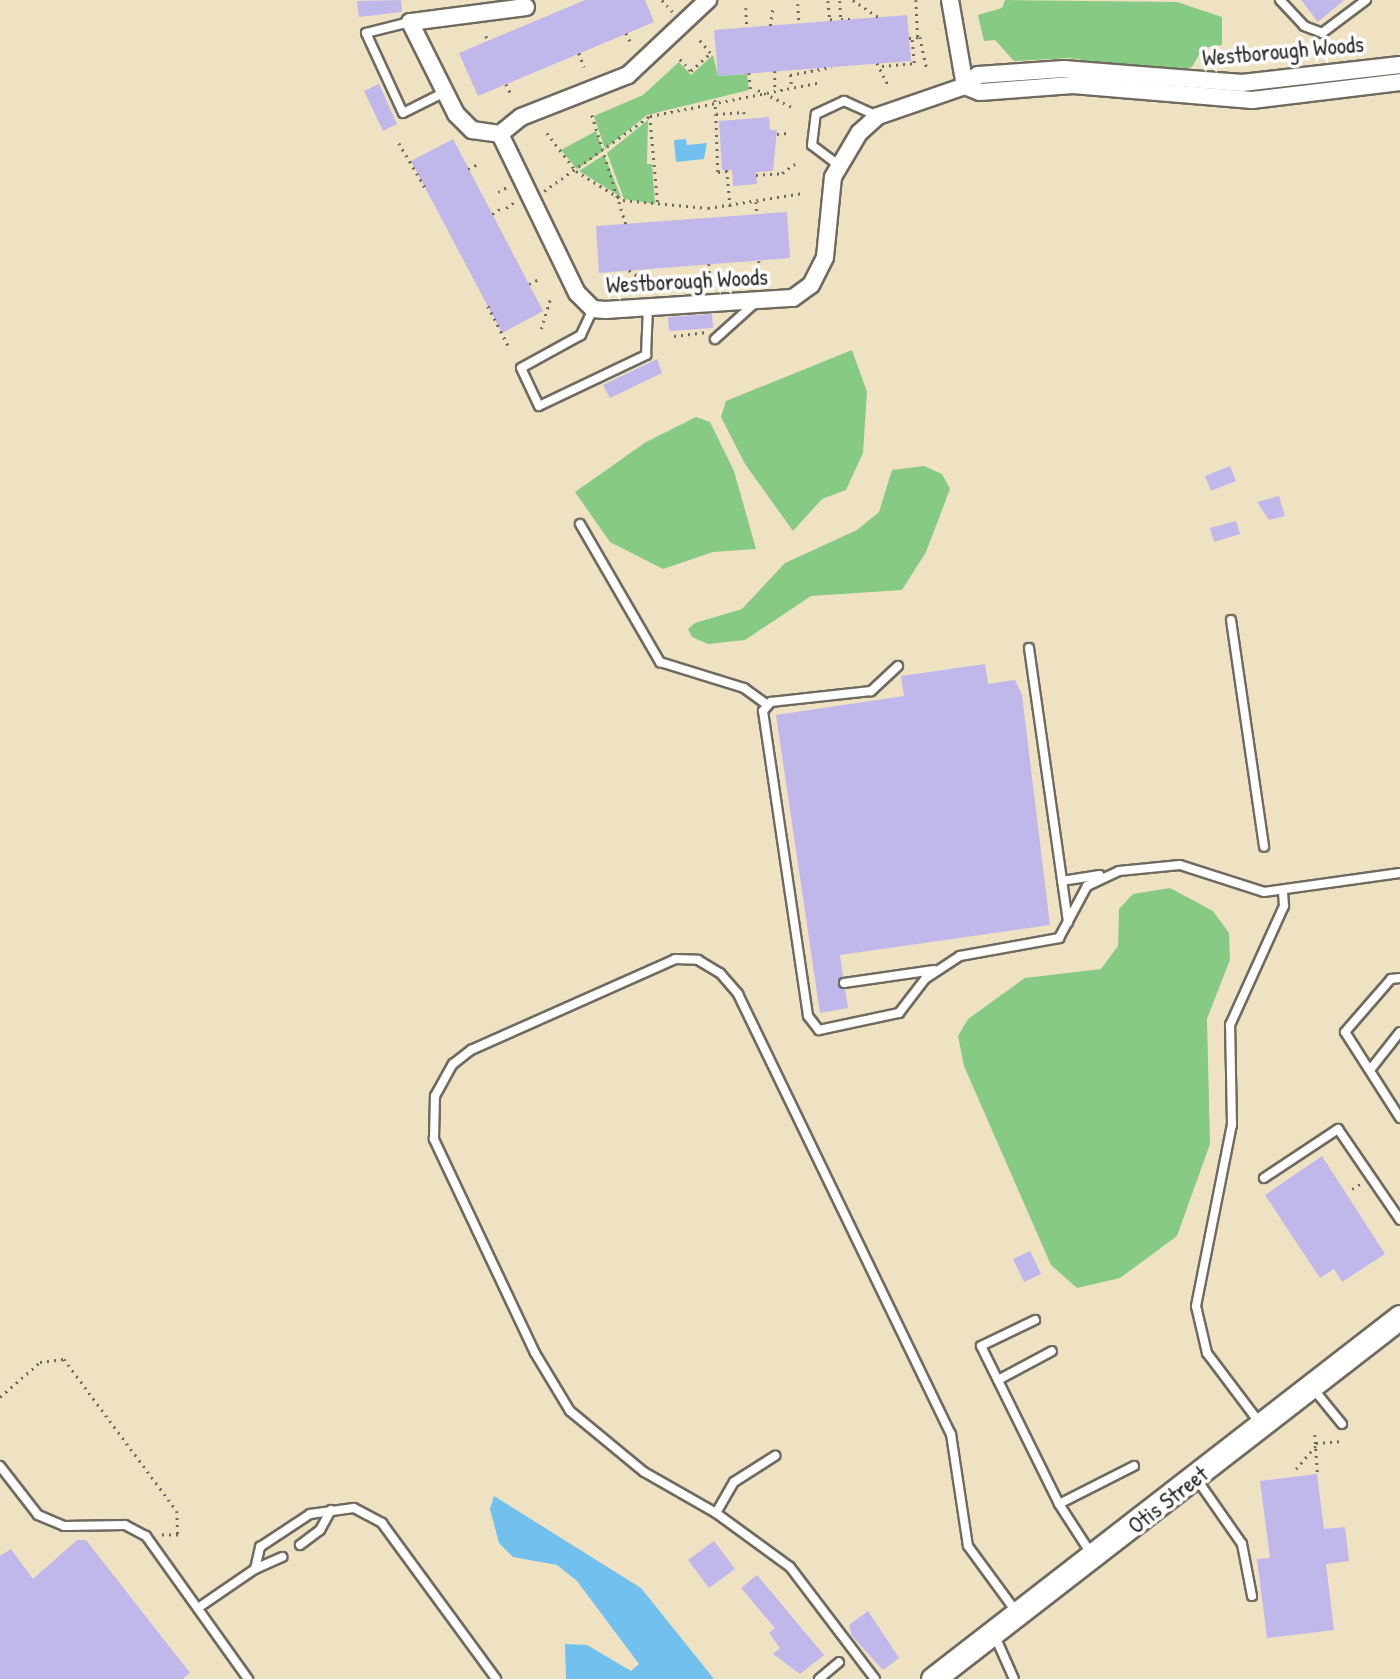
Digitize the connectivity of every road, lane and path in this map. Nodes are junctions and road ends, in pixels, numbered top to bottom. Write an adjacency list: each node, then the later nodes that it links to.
1 (662, 0): 14 (path)
2 (708, 0): 60 (street)
3 (853, 0): 15 (path)
4 (916, 0): 24 (path)
5 (950, 0): 45 (street)
6 (1280, 0): 7 (lane)
7 (1366, 0)
8 (828, 1): 17 (path)
9 (840, 1): 16 (path)
10 (798, 4): 19 (path)
11 (773, 6): 20 (path)
12 (526, 7): 18 (street)
13 (746, 8): 21 (path)
14 (676, 16)
15 (878, 17)
16 (854, 19)
17 (836, 21)
18 (410, 22): 49 (street); 49 (lane)
19 (799, 24)
20 (770, 26)
21 (747, 28)
22 (626, 33): 27 (path)
23 (486, 36): 26 (path)
24 (918, 37): 34 (path); 37 (path)
25 (699, 40): 30 (path)
26 (488, 41)
27 (630, 41)
28 (716, 52): 30 (path)
29 (579, 53): 35 (path)
30 (710, 53): 31 (path)
31 (680, 59)
32 (877, 63): 34 (path)
33 (1400, 65): 45 (street, Westborough Woods)
34 (882, 66): 44 (path)
35 (584, 67)
36 (831, 67): 43 (path)
37 (927, 70)
38 (775, 71): 46 (path)
39 (749, 73): 48 (path)
40 (822, 82): 43 (path)
41 (1400, 82): 45 (street, Westborough Woods)
42 (506, 84): 50 (path)
43 (791, 85): 46 (path)
44 (888, 85)
45 (965, 86): 56 (street, Westborough Woods)
46 (775, 87): 47 (path)
47 (758, 90): 48 (path); 52 (path)
48 (751, 91): 51 (path)
49 (443, 93): 60 (street)
50 (512, 96)
51 (715, 100): 53 (path); 55 (path)
52 (794, 108)
53 (716, 114): 57 (path); 79 (path)
54 (592, 115): 63 (path)
55 (650, 116): 63 (path); 78 (path)
56 (878, 116): 66 (street); 66 (lane)
57 (745, 118)
58 (547, 133): 68 (path)
59 (788, 133): 61 (path)
60 (500, 134): 95 (street, Westborough Woods)
61 (777, 134)
62 (399, 143): 71 (path)
63 (605, 152): 68 (path); 75 (path)
64 (480, 163): 67 (path)
65 (796, 164): 69 (path)
66 (837, 164): 92 (street, Westborough Woods)
67 (468, 169)
68 (576, 171): 74 (path); 75 (path)
69 (756, 175)
70 (510, 186): 72 (path)
71 (426, 189)
72 (498, 192)
73 (803, 193): 77 (path)
74 (535, 196)
75 (624, 200): 78 (path); 82 (path)
76 (518, 201): 80 (path)
77 (756, 202): 79 (path); 81 (path)
78 (658, 206): 79 (path)
79 (730, 207)
80 (492, 214)
81 (757, 214)
82 (626, 224)
83 (759, 261): 86 (path)
84 (709, 264): 88 (path)
85 (629, 270): 89 (path)
86 (760, 274)
87 (541, 278): 90 (path)
88 (710, 278)
89 (648, 284)
90 (529, 285)
91 (551, 297): 96 (path)
92 (758, 300): 94 (street, Westborough Woods); 98 (lane)
93 (488, 306): 99 (path)
94 (648, 307): 95 (street, Westborough Woods); 95 (lane)
95 (593, 309)
96 (541, 329)
97 (674, 336): 98 (path)
98 (715, 340)
99 (508, 345)
100 (580, 524): 104 (lane)
101 (1231, 620): 105 (lane)
102 (1029, 648): 108 (lane)
103 (898, 666): 104 (lane)
104 (766, 705): 111 (lane)
105 (1264, 847)
106 (1400, 873): 109 (lane)
107 (1107, 874): 108 (lane); 109 (lane); 110 (lane)
108 (1062, 881): 110 (lane)
109 (1283, 890): 125 (lane)
110 (1068, 927): 111 (lane)
111 (937, 969): 113 (lane)
112 (1400, 978): 115 (lane)
113 (844, 982)
114 (1400, 1032): 115 (lane)
115 (1370, 1070): 116 (lane)
116 (1400, 1118)
117 (1264, 1178): 118 (lane)
118 (1400, 1220)
119 (1400, 1317): 123 (main road, Otis Street)
120 (1035, 1320): 122 (lane)
121 (1052, 1351): 122 (lane)
122 (998, 1380): 136 (lane)
123 (1309, 1384): 125 (main road, Otis Street); 126 (lane)
124 (0, 1396): 139 (path)
125 (1261, 1424): 135 (main road, Otis Street)
126 (1342, 1424)
127 (1315, 1435): 129 (path)
128 (1344, 1441): 129 (path)
129 (1315, 1444): 133 (path); 134 (path)
130 (775, 1456): 138 (lane)
131 (0, 1466): 139 (lane)
132 (1134, 1466): 136 (lane)
133 (1296, 1469)
134 (1318, 1474)
135 (1196, 1478): 142 (main road, Otis Street); 144 (lane)
136 (1059, 1504): 142 (lane)
137 (331, 1510): 140 (lane); 143 (lane); 150 (lane)
138 (716, 1513): 146 (lane); 152 (lane)
139 (146, 1536): 145 (lane)
140 (300, 1545)
141 (282, 1557): 143 (lane)
142 (1094, 1557): 146 (main road, Otis Street)
143 (255, 1569): 145 (lane)
144 (1252, 1596)
145 (198, 1608): 149 (lane)
146 (1018, 1616): 147 (main road, Otis Street)
147 (994, 1634): 153 (main road, Otis Street); 154 (lane)
148 (839, 1662): 151 (lane)
149 (248, 1679)
150 (496, 1679)
151 (819, 1679)
152 (875, 1679)
153 (933, 1679)
154 (1014, 1679)

